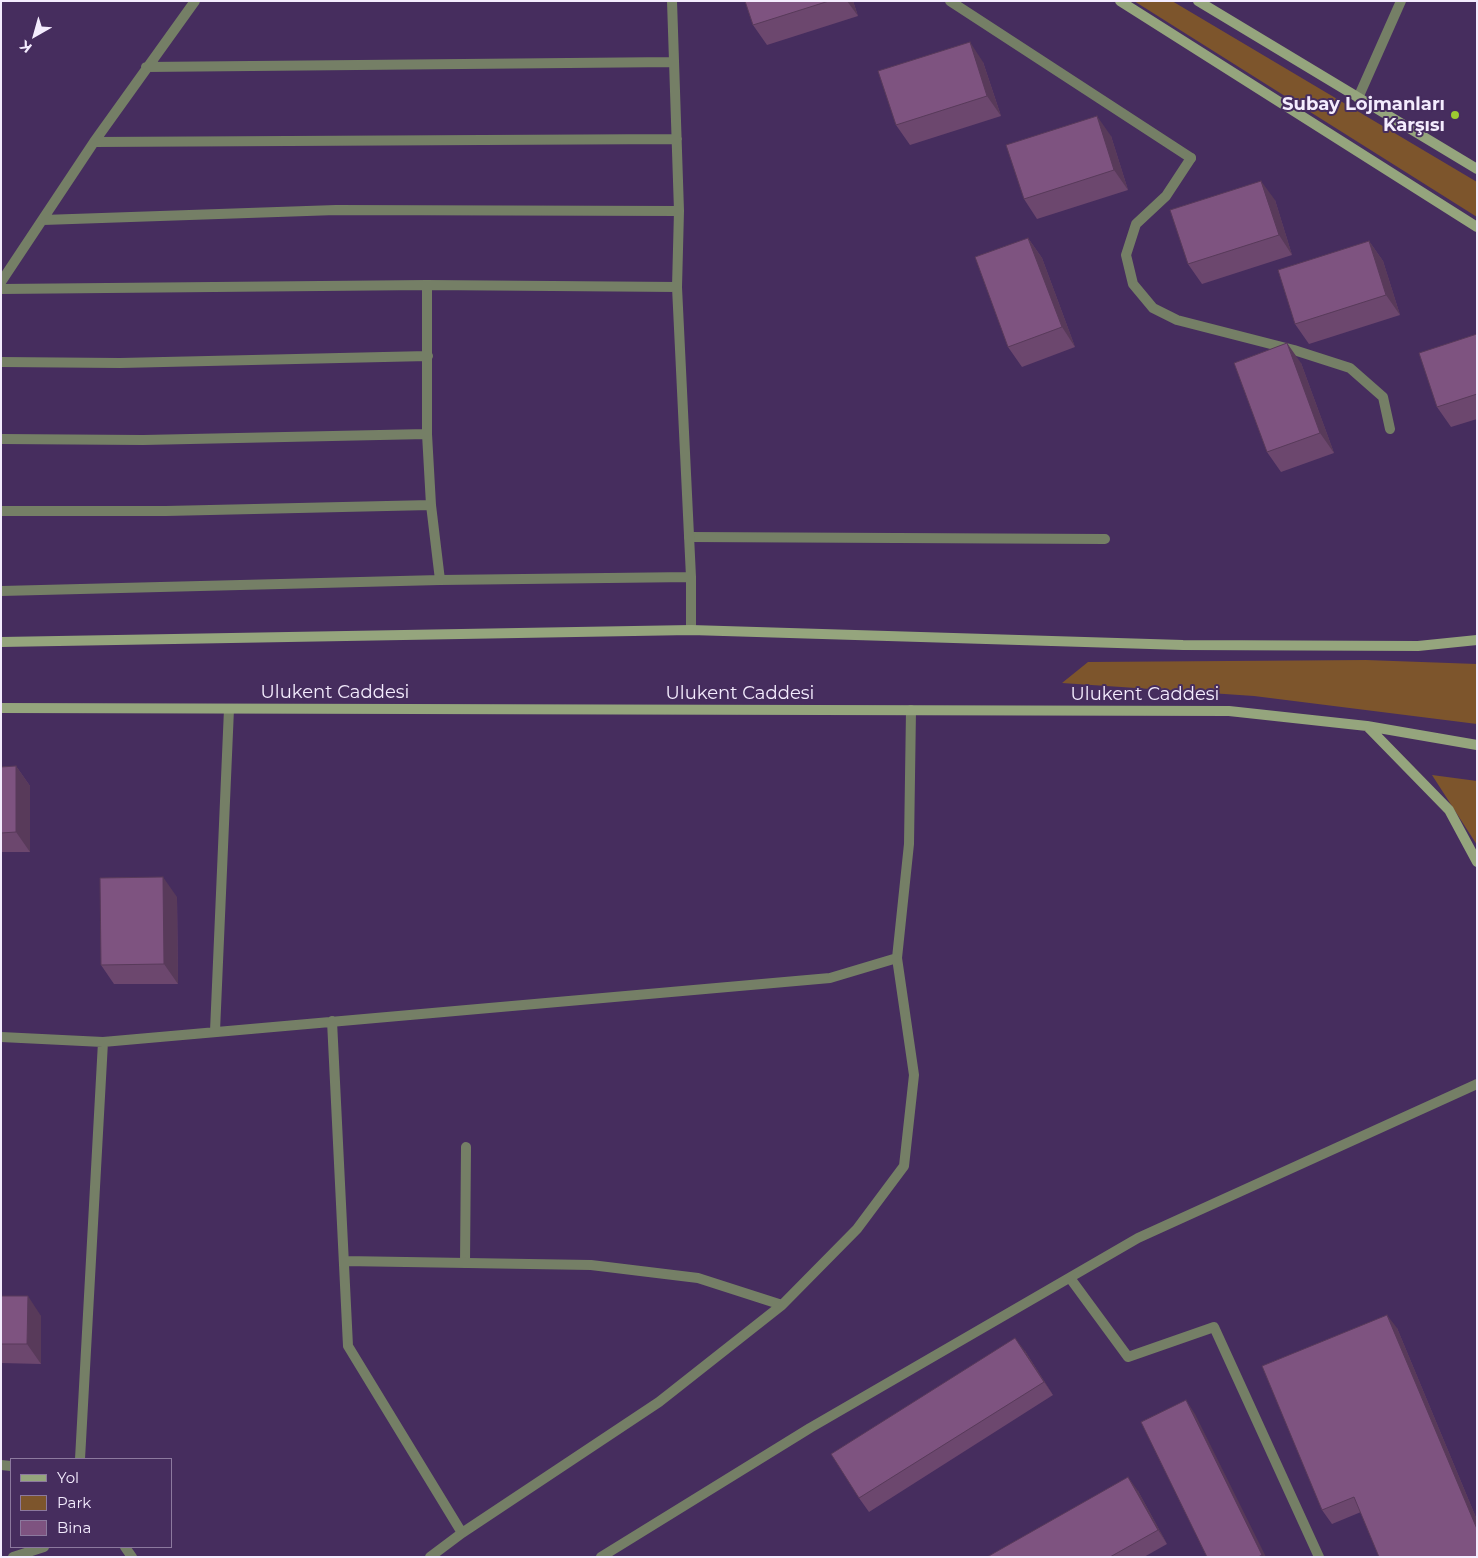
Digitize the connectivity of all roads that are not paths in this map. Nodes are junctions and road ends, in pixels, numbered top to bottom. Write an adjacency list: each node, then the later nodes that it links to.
1 (195, 1): 8 (street)
2 (672, 1): 7 (street)
3 (950, 1): 22 (street)
4 (1120, 1): 15 (street)
5 (1401, 1): 9 (street)
6 (1204, 3): 9 (street)
7 (674, 62): 8 (street); 10 (street)
8 (146, 67): 11 (street)
9 (1358, 98): 12 (street)
10 (677, 139): 11 (street); 13 (street)
11 (94, 142): 14 (street)
12 (1477, 169)
13 (679, 211): 14 (street); 18 (street)
14 (43, 220): 16 (street)
15 (1477, 227)
16 (1, 282)
17 (427, 285): 18 (street); 19 (street); 20 (street)
18 (677, 287): 27 (street)
19 (1, 289)
20 (428, 356): 21 (street); 23 (street)
21 (1, 362)
22 (1390, 429)
23 (427, 434): 24 (street); 25 (street)
24 (1, 438)
25 (431, 505): 26 (street); 30 (street)
26 (1, 511)
27 (689, 537): 28 (street); 29 (street)
28 (1105, 539)
29 (691, 577): 30 (street); 32 (street)
30 (440, 580): 31 (street)
31 (1, 591)
32 (691, 630): 33 (street); 34 (street)
33 (1477, 640)
34 (1, 642)
35 (1, 708): 36 (street, Ulukent Caddesi)
36 (229, 709): 37 (street, Ulukent Caddesi); 43 (street)
37 (911, 710): 38 (street, Ulukent Caddesi); 41 (street)
38 (1367, 726): 39 (street, Ulukent Caddesi); 40 (street)
39 (1477, 745)
40 (1477, 862)
41 (897, 958): 42 (street); 51 (street)
42 (332, 1021): 43 (street); 48 (street)
43 (215, 1031): 45 (street)
44 (1, 1036): 45 (street)
45 (103, 1042): 52 (street)
46 (1477, 1084): 50 (street)
47 (466, 1147): 49 (street)
48 (344, 1261): 49 (street); 53 (street)
49 (465, 1263): 51 (street)
50 (1070, 1278): 57 (street); 58 (street)
51 (782, 1304): 53 (street)
52 (80, 1458)
53 (462, 1533): 56 (street)
54 (41, 1548): 55 (street)
55 (13, 1557)
56 (430, 1557)
57 (601, 1557)
58 (1319, 1557)

